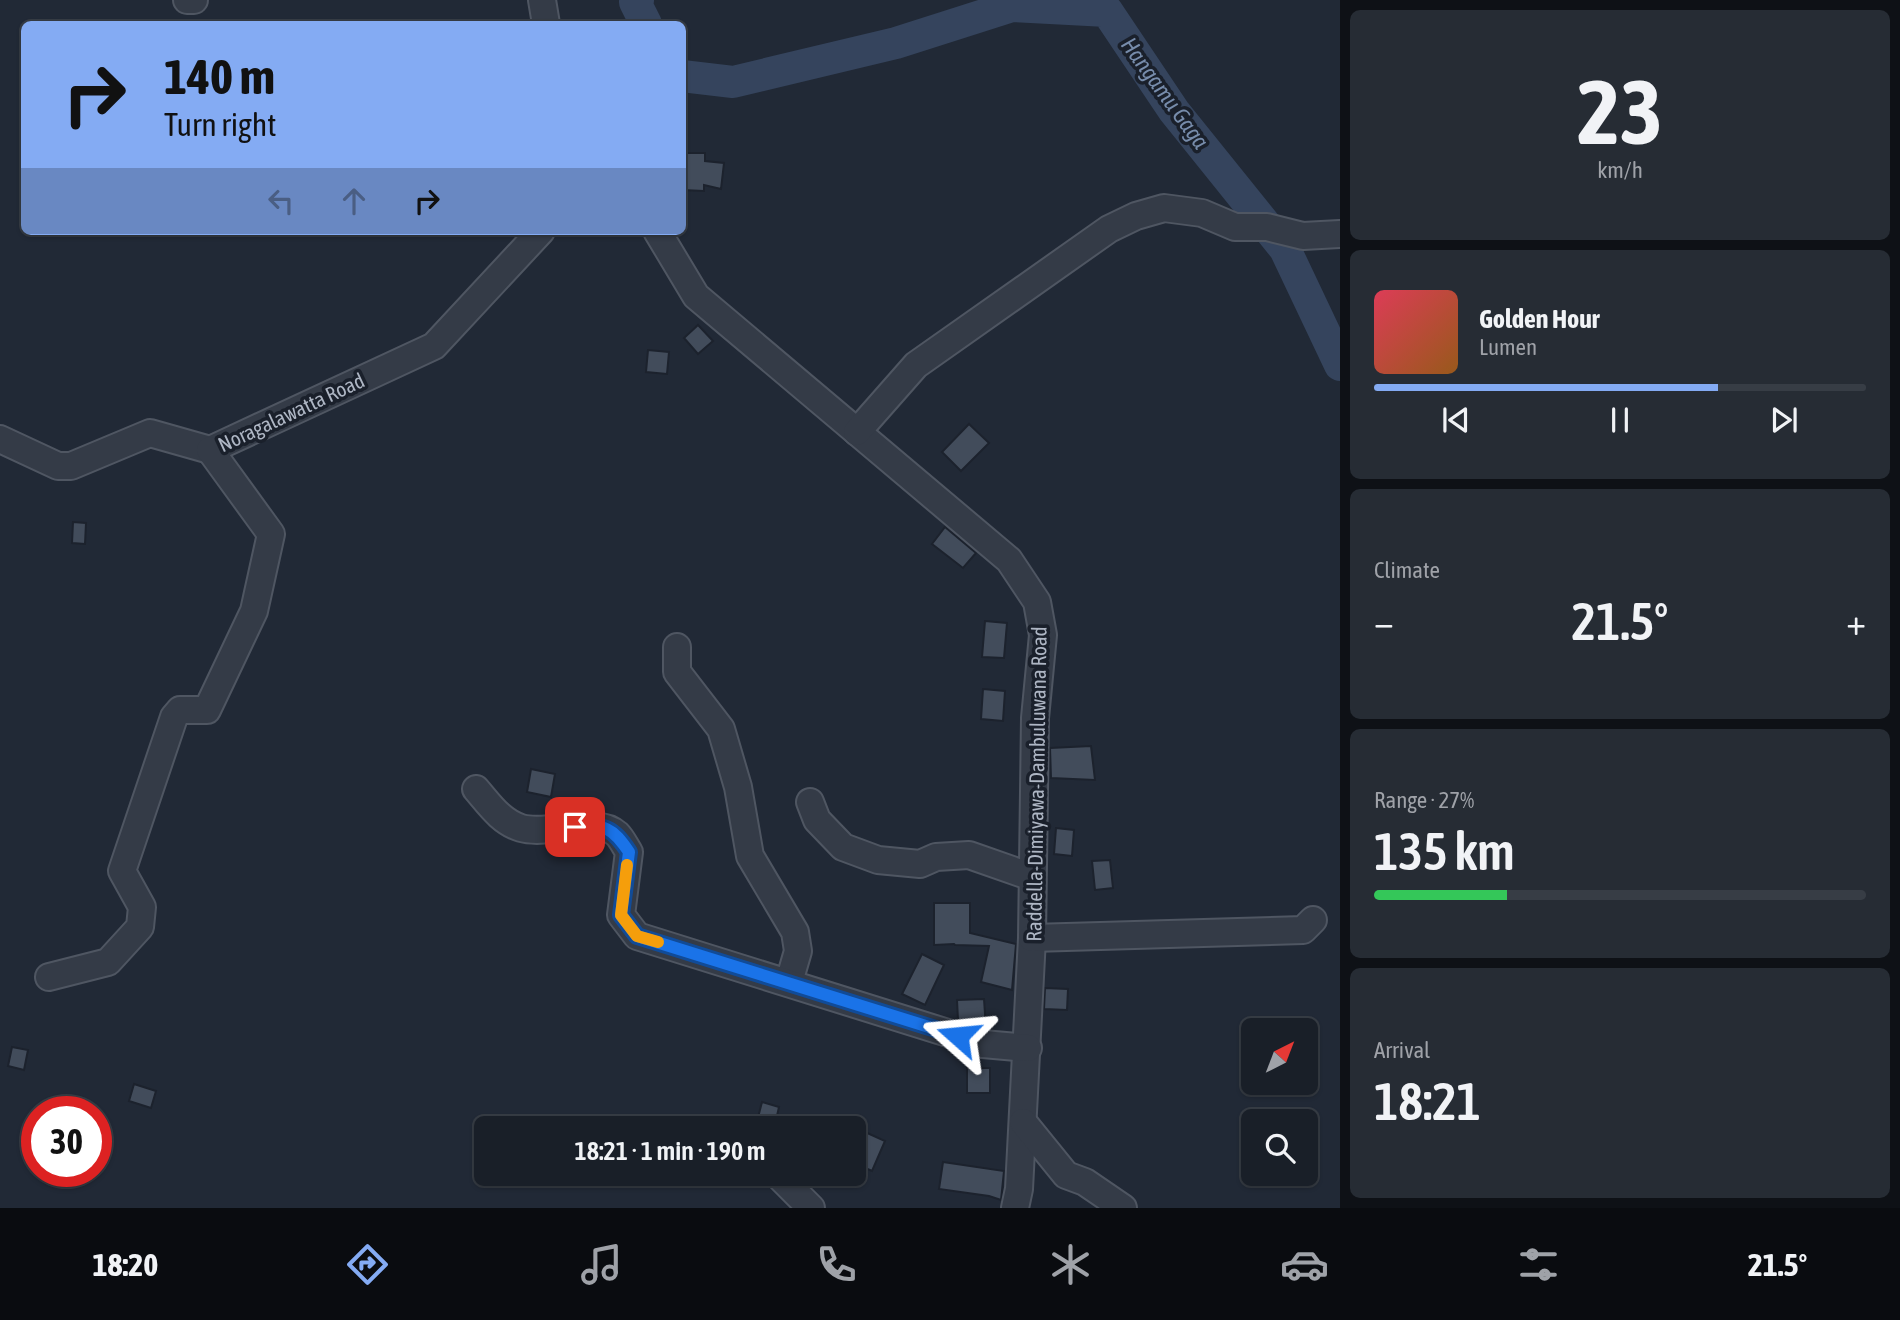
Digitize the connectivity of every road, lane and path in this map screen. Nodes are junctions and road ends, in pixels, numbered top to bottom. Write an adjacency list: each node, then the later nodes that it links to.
1 (187, 0): 2 (street)
2 (194, 0)
3 (542, 0): 4 (street)
4 (546, 21)
5 (1340, 234): 8 (street)
6 (537, 235): 10 (street, Noragalawatta Road)
7 (659, 235): 8 (street, Raddella-Dimiyawa-Dambuluwana Road)
8 (857, 432): 14 (street, Raddella-Dimiyawa-Dambuluwana Road)
9 (0, 439): 10 (street, Noragalawatta Road)
10 (210, 450): 17 (street)
11 (677, 647): 18 (street)
12 (476, 789): 18 (street)
13 (810, 802): 14 (street)
14 (1032, 877): 16 (street, Raddella-Dimiyawa-Dambuluwana Road)
15 (1313, 920): 16 (street)
16 (1032, 938): 19 (street, Raddella-Dimiyawa-Dambuluwana Road)
17 (49, 977)
18 (789, 982): 19 (street)
19 (1028, 1048): 20 (street, Raddella-Dimiyawa-Dambuluwana Road)
20 (1023, 1122): 23 (street, Raddella-Dimiyawa-Dambuluwana Road); 24 (street)
21 (789, 1186): 22 (street)
22 (811, 1208)
23 (1014, 1208)
24 (1123, 1208)

